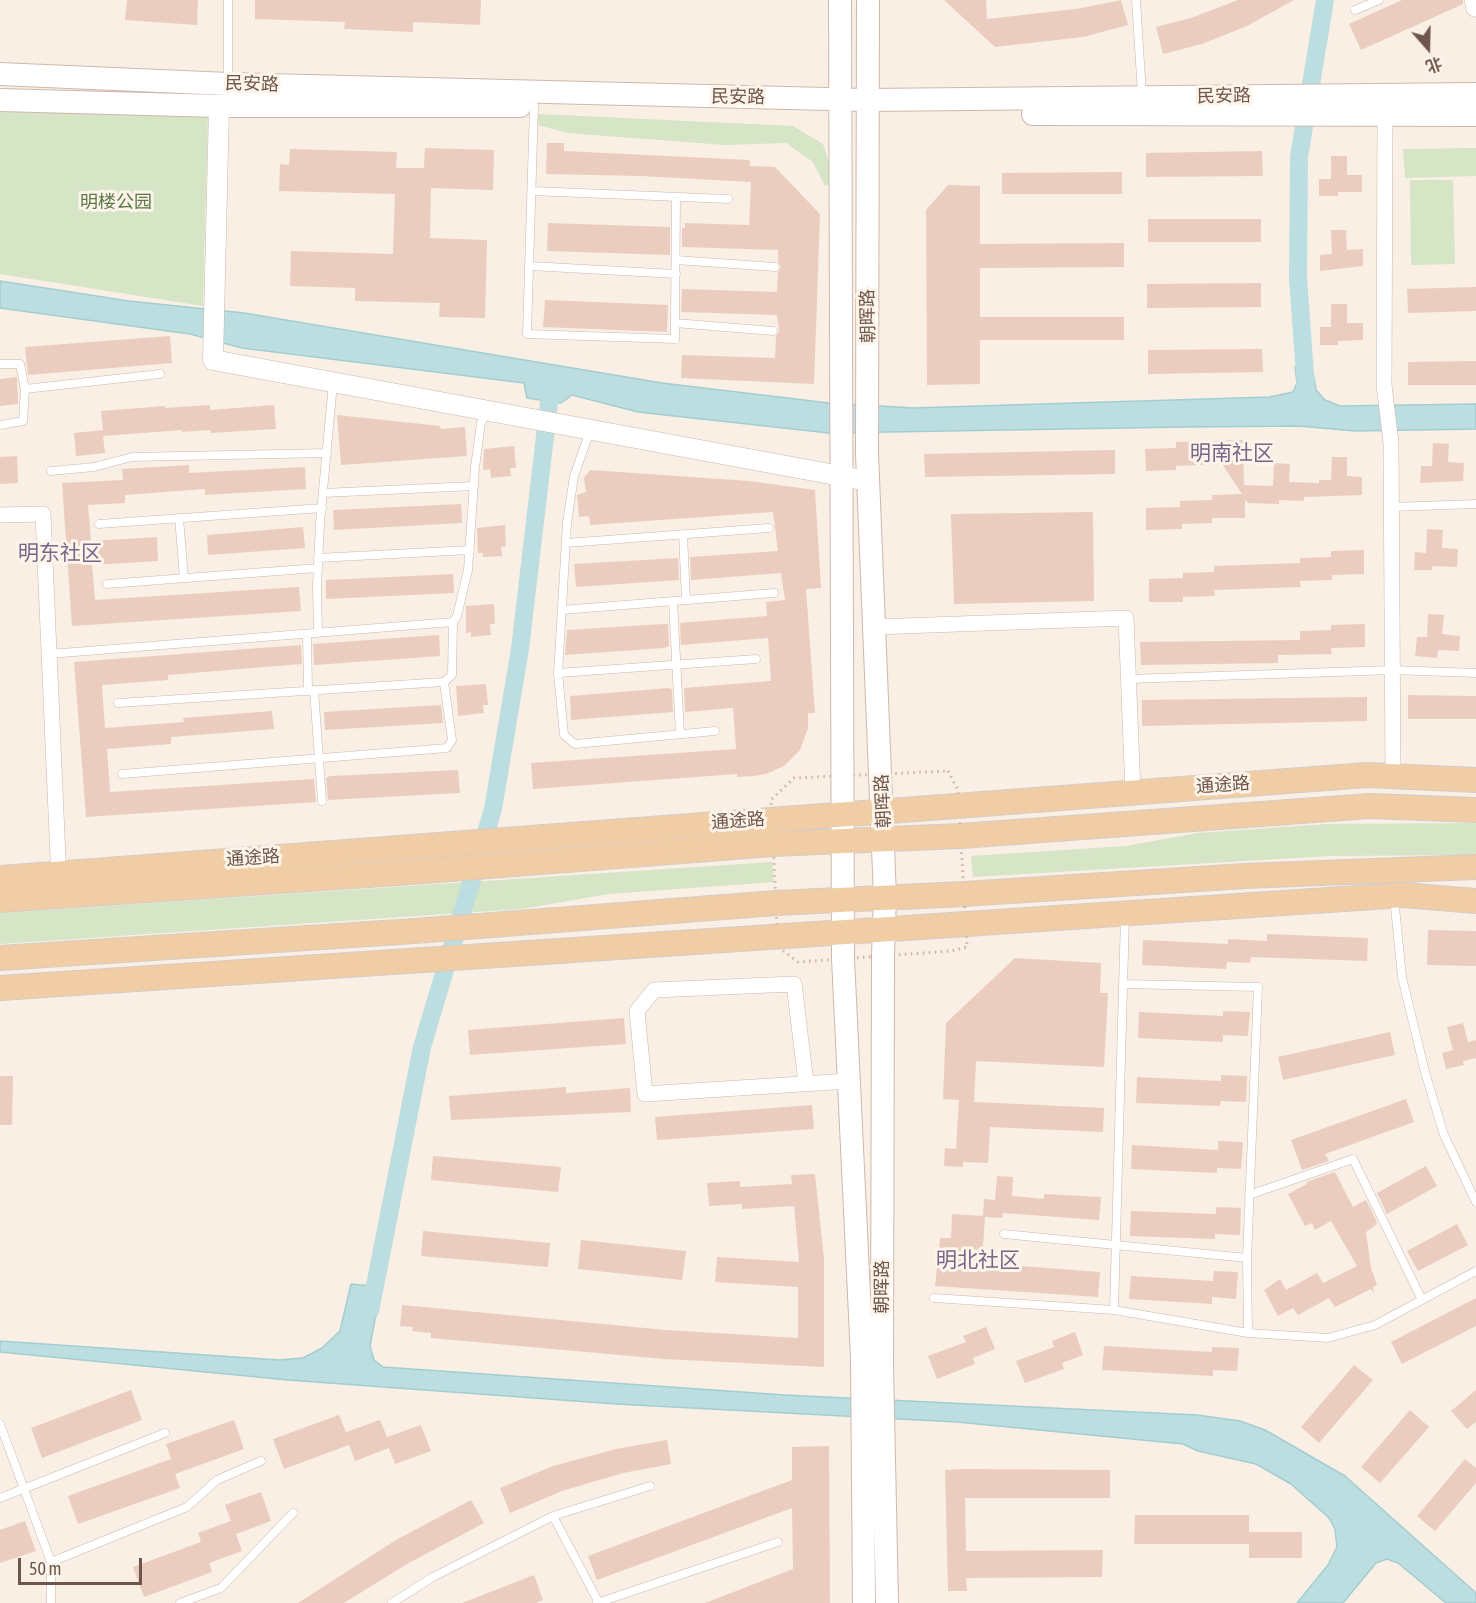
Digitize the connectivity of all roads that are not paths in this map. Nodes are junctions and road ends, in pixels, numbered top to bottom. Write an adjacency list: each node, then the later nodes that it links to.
1 (228, 0): 10 (lane)
2 (840, 0): 17 (main road, 朝晖路)
3 (868, 0): 19 (main road, 朝晖路)
4 (1136, 0): 12 (lane)
5 (1379, 0): 8 (lane)
6 (1475, 0): 7 (street)
7 (1476, 7)
8 (1355, 10)
9 (0, 74): 10 (main road, 民安路)
10 (228, 84): 15 (lane); 17 (main road, 民安路)
11 (1476, 94): 14 (main road, 民安路)
12 (1142, 97): 18 (main road, 民安路); 19 (main road, 民安路)
13 (0, 100): 15 (main road, 民安路)
14 (1344, 105): 18 (main road, 民安路); 20 (main road, 民安路)
15 (219, 106): 16 (main road, 民安路); 33 (street)
16 (534, 106): 17 (main road, 民安路); 22 (lane)
17 (840, 106): 19 (main road, 民安路); 39 (main road, 朝晖路)
18 (1271, 106): 19 (main road, 民安路)
19 (867, 107): 41 (main road, 朝晖路)
20 (1385, 115): 21 (main road, 民安路); 45 (street)
21 (1476, 115)
22 (532, 191): 23 (lane); 26 (lane)
23 (676, 197): 24 (lane); 25 (lane)
24 (728, 199)
25 (676, 260): 27 (lane); 28 (lane)
26 (530, 266): 28 (lane); 29 (lane)
27 (775, 267)
28 (676, 274): 29 (lane)
29 (675, 323): 30 (lane)
30 (773, 331)
31 (0, 364): 34 (lane)
32 (160, 374): 34 (lane)
33 (333, 382): 35 (street); 38 (lane)
34 (25, 389): 36 (lane)
35 (486, 410): 37 (street); 42 (lane)
36 (0, 425)
37 (586, 429): 39 (street); 52 (lane)
38 (327, 453): 40 (lane); 43 (lane)
39 (841, 468): 41 (street); 86 (main road, 朝晖路)
40 (51, 471)
41 (868, 481): 63 (main road, 朝晖路)
42 (474, 486): 43 (lane); 53 (lane)
43 (323, 493): 46 (lane)
44 (1476, 504): 45 (lane)
45 (1391, 507): 69 (street)
46 (322, 508): 48 (lane); 54 (lane)
47 (0, 515): 66 (street)
48 (179, 518): 49 (lane); 56 (lane)
49 (99, 524)
50 (769, 528): 51 (lane)
51 (683, 534): 52 (lane); 59 (lane)
52 (566, 543): 61 (lane)
53 (470, 550): 54 (lane); 62 (lane)
54 (318, 558): 55 (lane)
55 (318, 568): 56 (lane); 64 (lane)
56 (184, 579): 57 (lane)
57 (107, 584)
58 (774, 593): 59 (lane)
59 (686, 600): 60 (lane)
60 (673, 601): 61 (lane); 68 (lane)
61 (562, 610): 70 (lane)
62 (453, 622): 64 (lane); 73 (lane)
63 (874, 627): 72 (street); 84 (main road, 朝晖路)
64 (318, 633): 65 (lane)
65 (307, 634): 66 (lane); 74 (lane)
66 (49, 654): 91 (street)
67 (756, 659): 68 (lane)
68 (676, 665): 70 (lane); 77 (lane)
69 (1392, 670): 71 (lane); 72 (lane); 80 (street)
70 (558, 673): 77 (lane)
71 (1476, 673)
72 (1130, 679): 82 (street)
73 (444, 682): 74 (lane); 78 (lane)
74 (311, 691): 75 (lane); 78 (lane)
75 (117, 703)
76 (715, 731): 77 (lane)
77 (680, 734)
78 (318, 758): 79 (lane); 83 (lane)
79 (122, 774)
80 (1393, 776): 81 (main road, 通途路); 82 (main road, 通途路)
81 (1476, 780)
82 (1133, 792): 84 (main road, 通途路)
83 (322, 801)
84 (883, 810): 86 (main road, 通途路); 87 (main road, 朝晖路)
85 (1476, 810): 87 (main road, 通途路)
86 (843, 813): 88 (main road, 朝晖路); 91 (main road, 通途路)
87 (884, 839): 88 (main road, 通途路); 93 (main road, 朝晖路)
88 (843, 841): 91 (main road, 通途路); 95 (main road, 朝晖路)
89 (1476, 867): 93 (main road)
90 (0, 878): 91 (main road, 通途路)
91 (59, 885): 94 (main road, 通途路)
92 (1393, 896): 96 (main road); 97 (main road); 106 (lane)
93 (885, 897): 95 (main road); 98 (main road, 朝晖路)
94 (0, 900)
95 (843, 900): 99 (main road, 朝晖路); 100 (main road)
96 (1476, 901)
97 (1125, 914): 98 (main road); 101 (lane)
98 (884, 929): 99 (main road); 115 (main road, 朝晖路)
99 (843, 932): 102 (main road); 103 (main road, 朝晖路)
100 (0, 958)
101 (1124, 984): 105 (lane); 108 (lane)
102 (0, 988)
103 (849, 1081): 104 (street); 115 (main road, 朝晖路)
104 (806, 1083): 104 (street)
105 (1249, 1194): 109 (lane); 112 (lane)
106 (1476, 1202)
107 (1004, 1234): 108 (lane)
108 (1116, 1245): 109 (lane); 113 (lane)
109 (1247, 1258): 114 (lane)
110 (1476, 1271): 112 (lane)
111 (934, 1298): 113 (lane)
112 (1422, 1300): 114 (lane)
113 (1114, 1310): 114 (lane)
114 (1248, 1333)
115 (872, 1361): 119 (main road, 朝晖路)
116 (0, 1424): 121 (lane)
117 (165, 1433): 121 (lane)
118 (261, 1461): 126 (lane)
119 (873, 1466): 131 (main road, 朝晖路); 132 (main road, 朝晖路)
120 (650, 1486): 124 (lane)
121 (24, 1491): 122 (lane); 126 (lane)
122 (0, 1498)
123 (293, 1513): 128 (lane)
124 (553, 1516): 129 (lane); 130 (lane)
125 (778, 1542): 130 (lane)
126 (51, 1562): 127 (lane)
127 (51, 1603)
128 (180, 1603)
129 (392, 1603)
130 (598, 1603)
131 (864, 1603)
132 (886, 1603)

